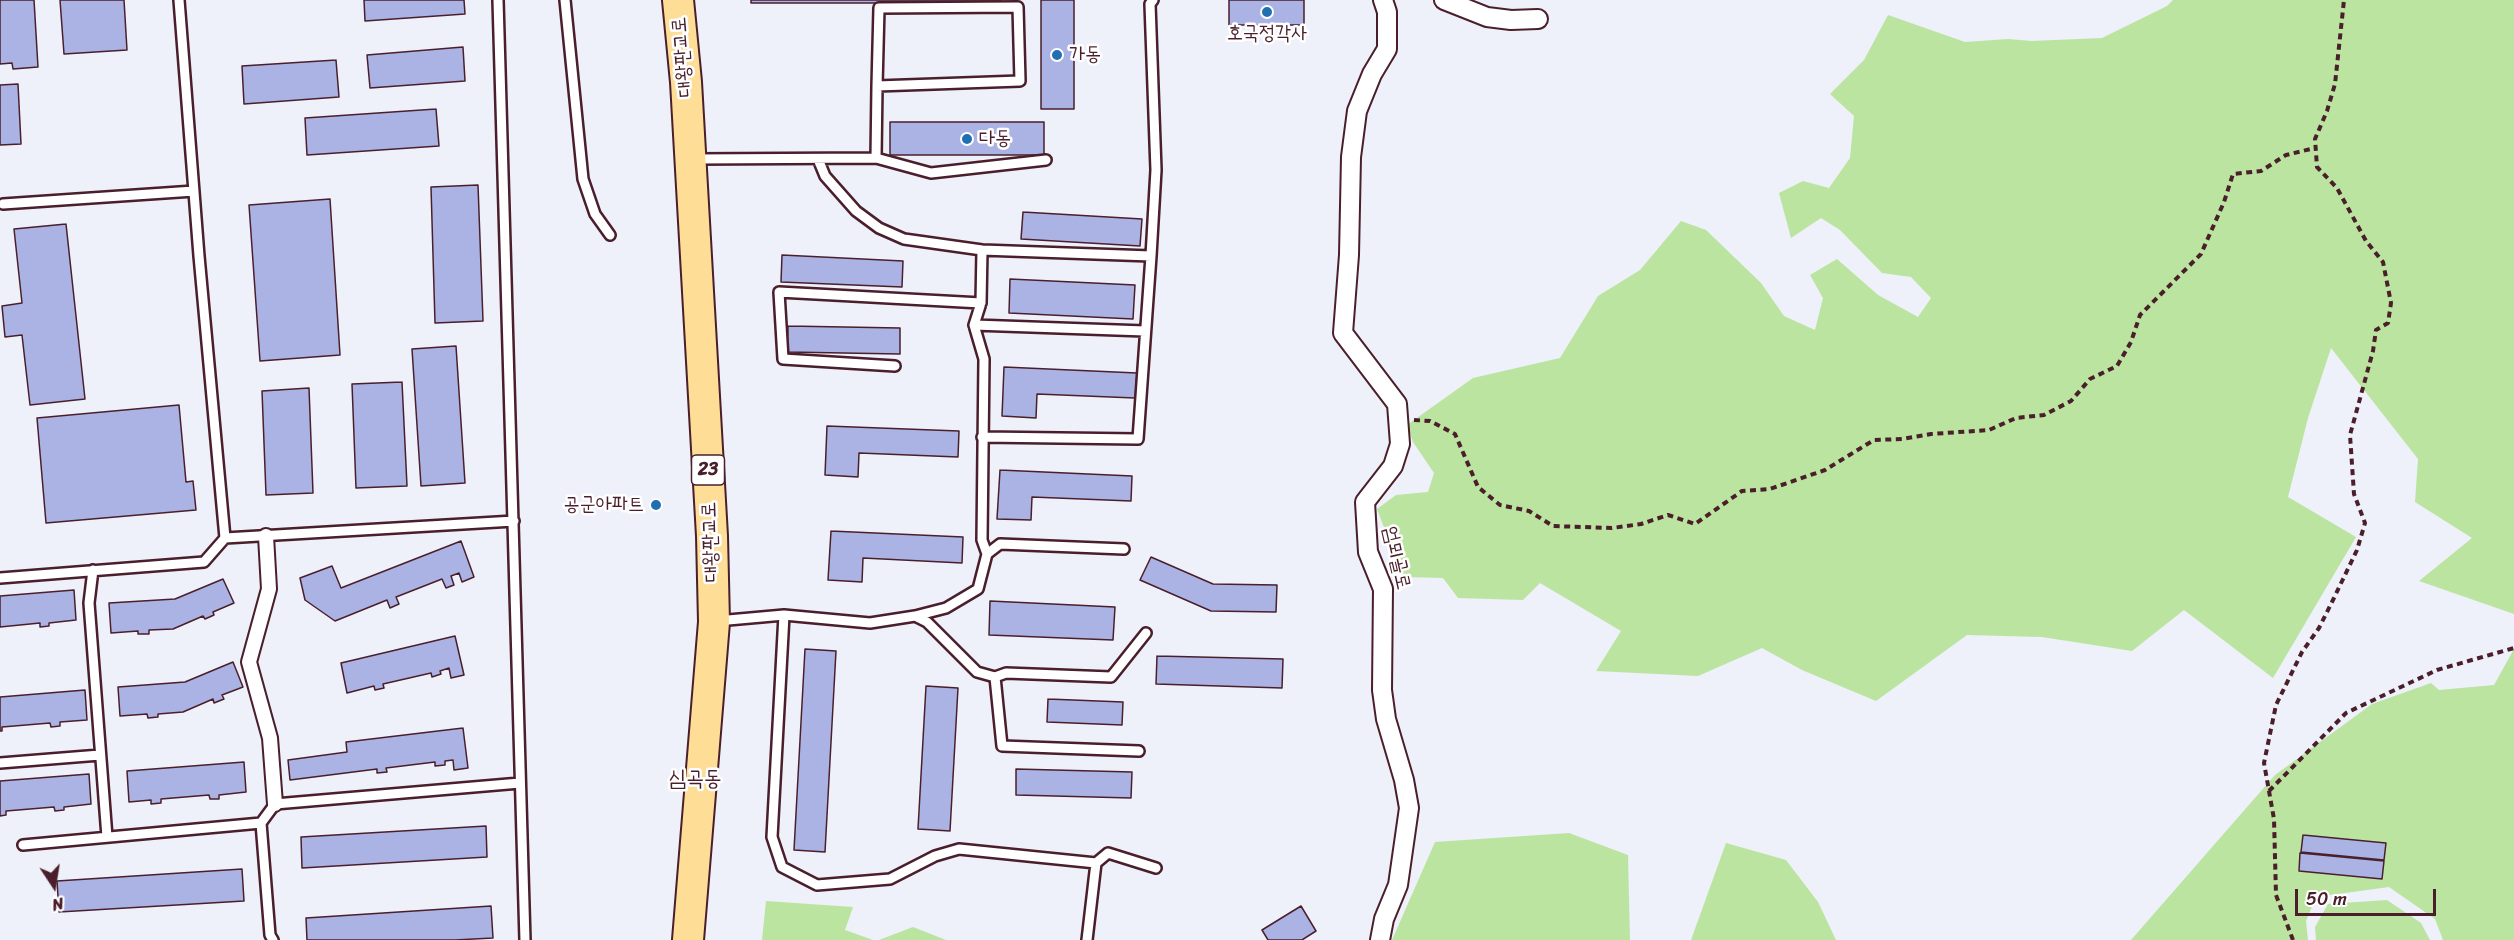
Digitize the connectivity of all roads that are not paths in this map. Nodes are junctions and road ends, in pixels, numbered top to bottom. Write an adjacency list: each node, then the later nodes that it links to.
1 (179, 0): 14 (lane)
2 (498, 0): 24 (lane)
3 (565, 0): 16 (lane)
4 (678, 0): 10 (main road, 대왕판교로 / 23)
5 (1153, 0): 18 (lane)
6 (1383, 0): 50 (street, 엄뫼골로)
7 (1444, 0): 8 (street)
8 (1538, 19)
9 (877, 86): 9 (lane); 12 (lane)
10 (690, 159): 11 (lane); 33 (main road, 대왕판교로 / 23)
11 (818, 159): 12 (lane); 17 (lane)
12 (876, 159): 13 (lane)
13 (1046, 160)
14 (194, 191): 15 (lane); 26 (lane)
15 (3, 204)
16 (610, 235)
17 (982, 250): 18 (lane); 19 (lane)
18 (1151, 256): 21 (lane)
19 (981, 303): 20 (lane); 22 (lane)
20 (974, 325): 21 (lane); 23 (lane)
21 (1145, 331): 23 (lane)
22 (895, 366)
23 (982, 436): 28 (lane)
24 (514, 521): 25 (lane); 39 (lane)
25 (266, 536): 26 (lane); 40 (street)
26 (225, 538): 29 (lane)
27 (1124, 549): 28 (lane)
28 (987, 554): 32 (lane)
29 (93, 570): 30 (lane); 37 (lane)
30 (0, 578)
31 (784, 615): 32 (lane); 33 (lane); 44 (lane)
32 (915, 616): 35 (lane)
33 (714, 622): 48 (main road, 대왕판교로 / 23)
34 (1146, 633): 35 (lane)
35 (995, 677): 36 (lane)
36 (1139, 751)
37 (100, 755): 38 (lane); 42 (lane)
38 (0, 763)
39 (519, 783): 40 (lane); 47 (lane)
40 (276, 804): 41 (lane)
41 (261, 823): 42 (lane); 46 (lane)
42 (107, 837): 43 (lane)
43 (23, 845)
44 (1096, 863): 45 (lane); 49 (lane)
45 (1156, 868)
46 (273, 940)
47 (525, 940)
48 (688, 940)
49 (1087, 940)
50 (1380, 940)

